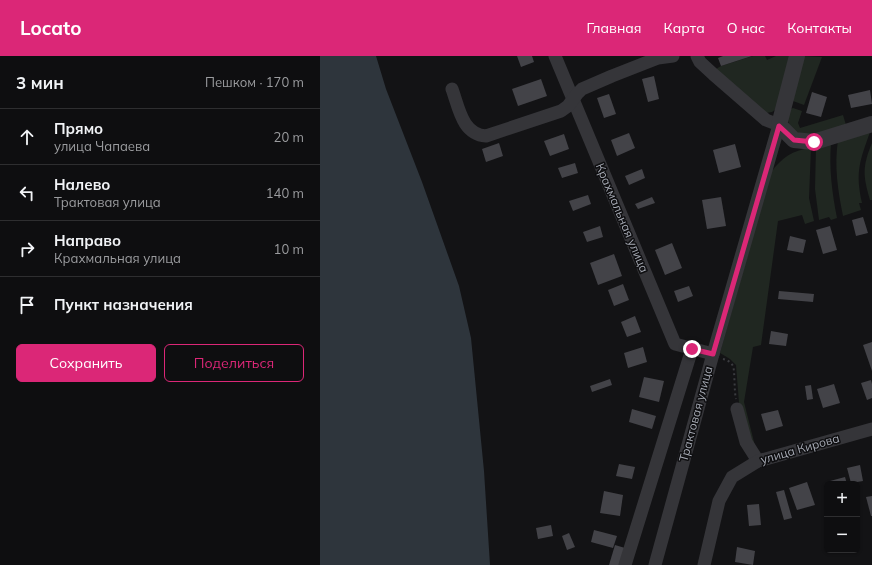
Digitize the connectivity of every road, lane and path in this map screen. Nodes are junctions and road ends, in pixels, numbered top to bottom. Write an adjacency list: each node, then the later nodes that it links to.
1 (555, 56): 6 (street, Крахмальная улица)
2 (673, 56): 6 (street)
3 (697, 56): 8 (street)
4 (797, 56): 8 (street, Трактовая улица)
5 (452, 89): 6 (street)
6 (573, 100): 9 (street, Крахмальная улица)
7 (872, 124): 8 (street)
8 (779, 126): 10 (street, Трактовая улица)
9 (692, 349): 10 (street, Крахмальная улица); 15 (street)
10 (713, 354): 11 (path); 16 (street, Трактовая улица)
11 (734, 389)
12 (738, 410): 14 (street)
13 (872, 429): 14 (street, улица Кирова)
14 (758, 461): 17 (street, улица Кирова)
15 (625, 565)
16 (655, 565)
17 (704, 565)

